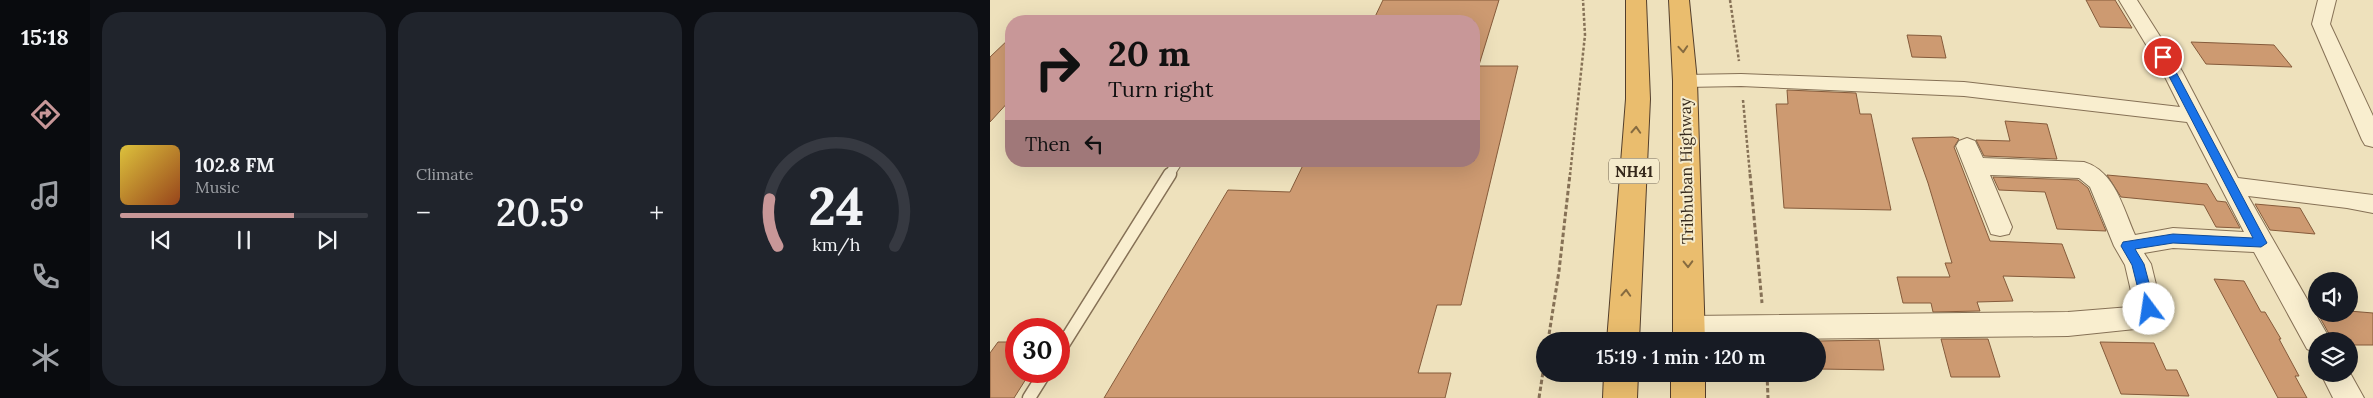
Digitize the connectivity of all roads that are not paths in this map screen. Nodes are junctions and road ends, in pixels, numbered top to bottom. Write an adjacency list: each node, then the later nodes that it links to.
1 (1636, 0): 14 (highway, NH41, one-way to 1)
2 (1679, 0): 5 (highway, Tribhuban Highway, one-way to 5)
3 (2128, 0): 6 (street)
4 (2327, 0): 7 (street)
5 (1685, 81): 6 (street); 15 (highway, Tribhuban Highway, one-way to 15)
6 (2194, 116): 9 (street)
7 (2373, 140)
8 (1174, 167): 18 (lane)
9 (2230, 186): 10 (street); 12 (street)
10 (2373, 204)
11 (2000, 227): 13 (street)
12 (2261, 243): 13 (street); 17 (street)
13 (2127, 246): 16 (street)
14 (1624, 332)
15 (1689, 332)
16 (1708, 332)
17 (2312, 332)
18 (1070, 333)
19 (1621, 382): 24 (highway)
20 (1688, 382): 25 (highway)
21 (2340, 382): 26 (street)
22 (1038, 383): 23 (lane)
23 (1029, 398)
24 (1620, 398)
25 (1688, 398)
26 (2349, 398)

